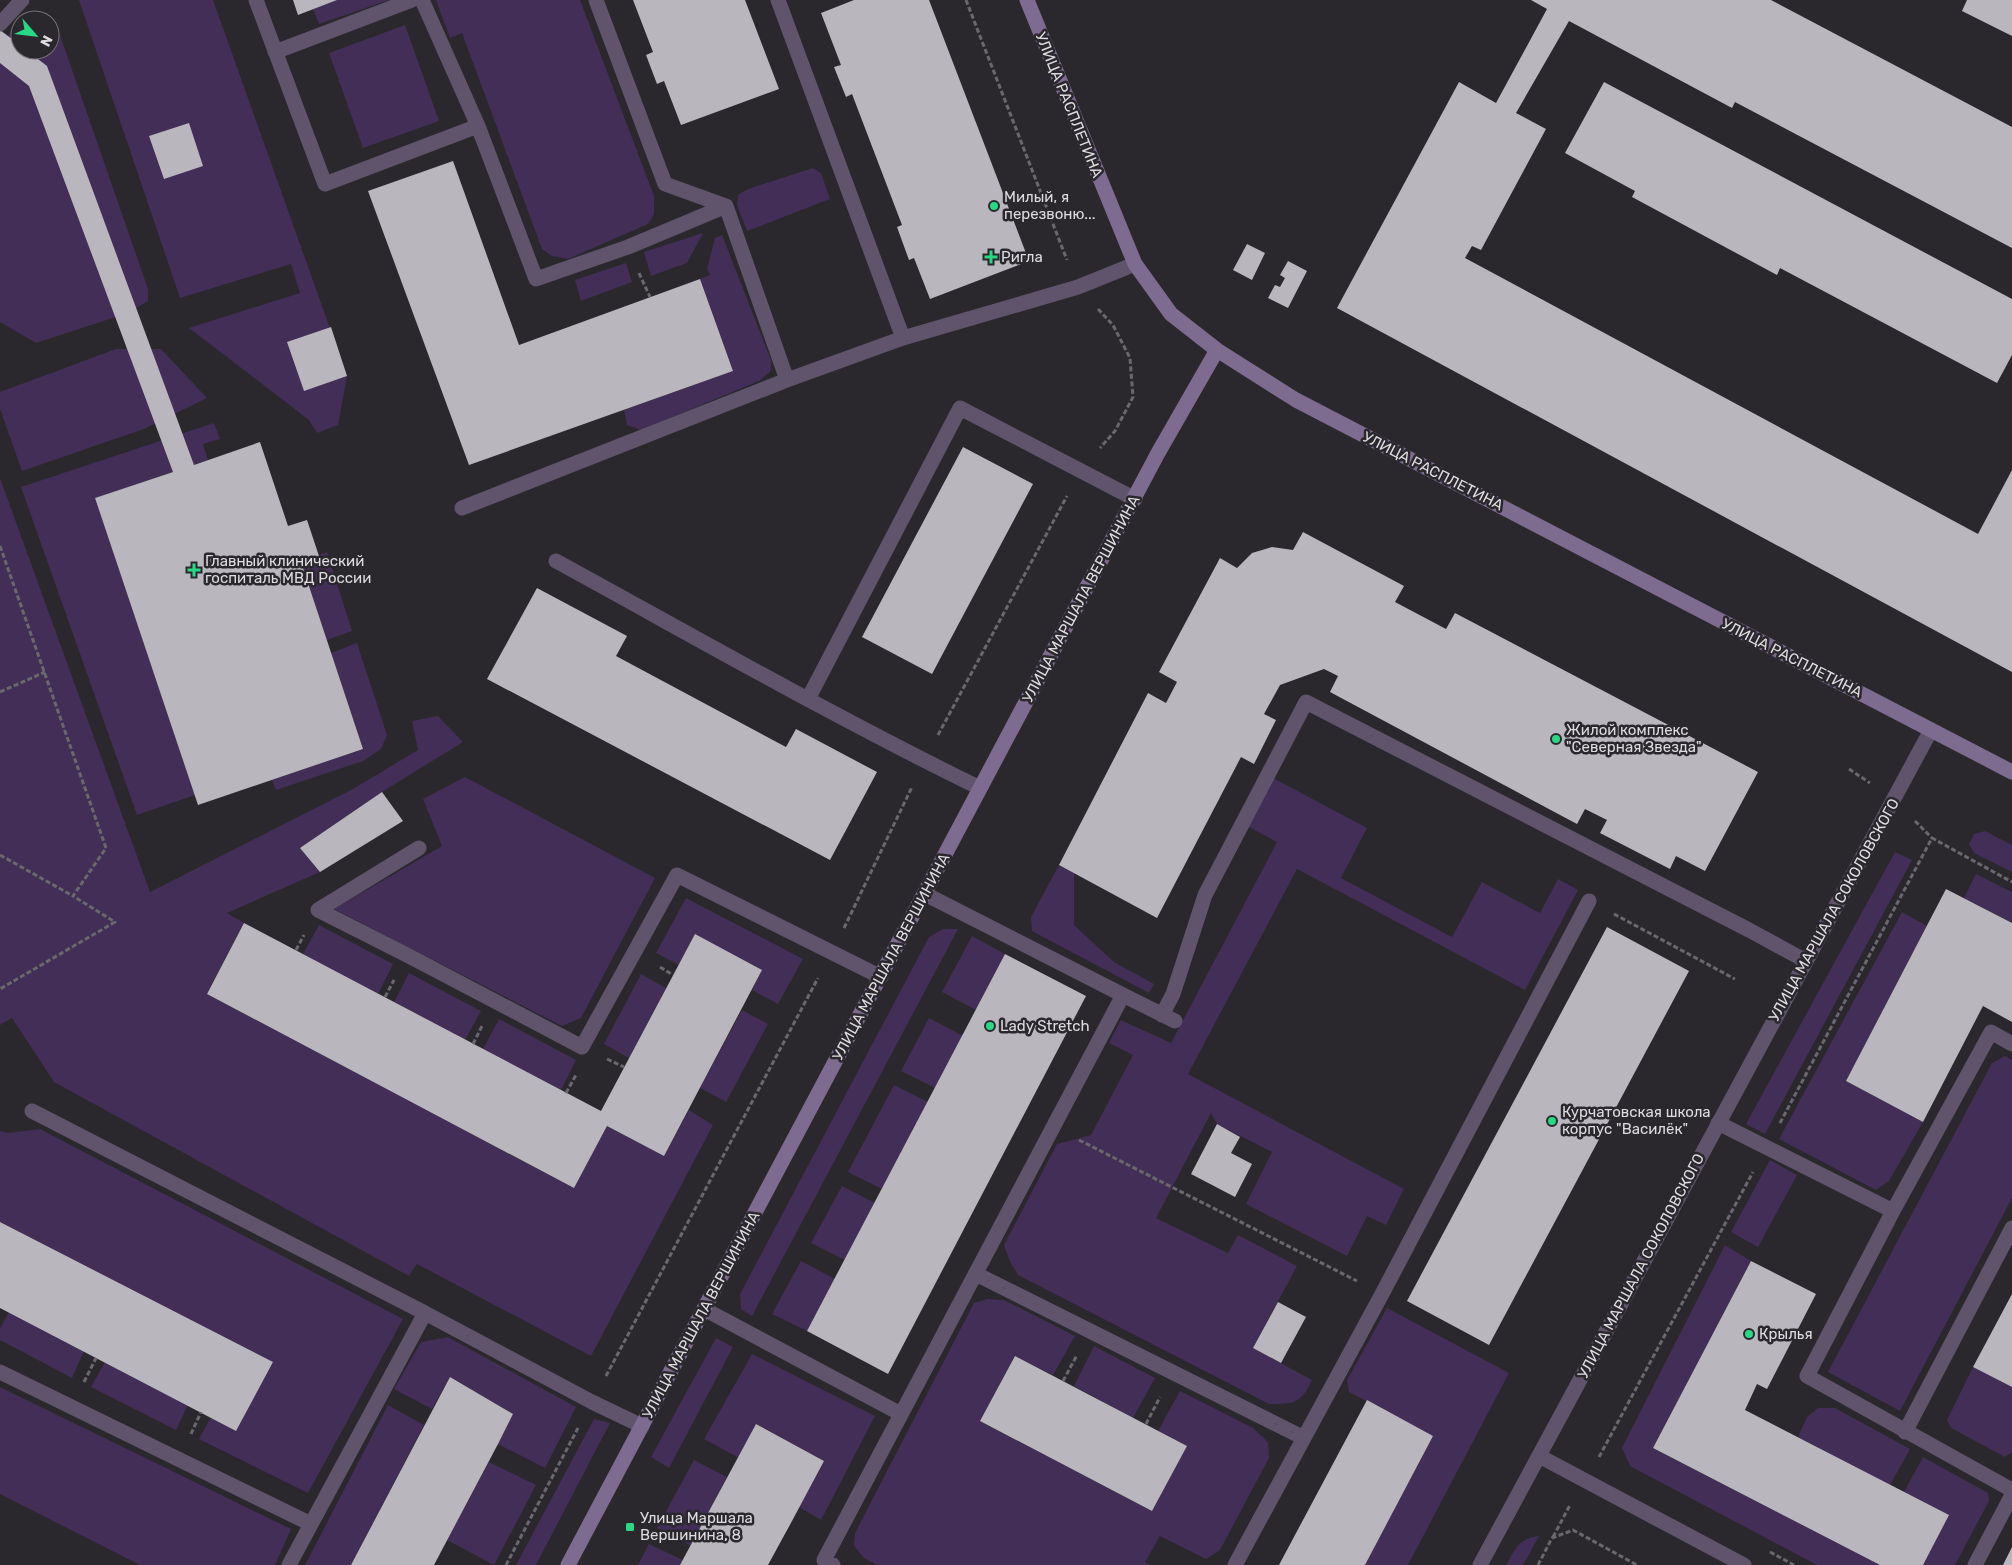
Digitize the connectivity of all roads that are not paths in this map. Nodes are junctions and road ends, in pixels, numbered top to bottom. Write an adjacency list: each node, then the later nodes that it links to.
1 (22, 0): 8 (street)
2 (256, 0): 9 (street)
3 (412, 0): 9 (street)
4 (422, 0): 10 (street)
5 (596, 0): 11 (street)
6 (778, 0): 13 (street)
7 (1027, 0): 12 (street, УЛИЦА РАСПЛЕТИНА)
8 (0, 24)
9 (275, 52): 10 (street)
10 (478, 126): 11 (street)
11 (726, 206): 15 (street)
12 (1135, 264): 13 (street); 14 (street, УЛИЦА РАСПЛЕТИНА)
13 (903, 338): 15 (street)
14 (1217, 350): 16 (street, УЛИЦА МАРШАЛА ВЕРШИНИНА); 20 (street, УЛИЦА РАСПЛЕТИНА)
15 (787, 380): 17 (street)
16 (1135, 499): 19 (street); 22 (street, УЛИЦА МАРШАЛА ВЕРШИНИНА)
17 (462, 508)
18 (556, 561): 19 (street)
19 (808, 699): 22 (street)
20 (1931, 730): 21 (street, УЛИЦА РАСПЛЕТИНА); 26 (street, УЛИЦА МАРШАЛА СОКОЛОВСКОГО)
21 (2012, 772)
22 (980, 788): 24 (street, УЛИЦА МАРШАЛА ВЕРШИНИНА)
23 (418, 848): 27 (street)
24 (925, 894): 27 (street, УЛИЦА МАРШАЛА ВЕРШИНИНА); 28 (street)
25 (1588, 901): 41 (street)
26 (1806, 962): 28 (street); 31 (street, УЛИЦА МАРШАЛА СОКОЛОВСКОГО)
27 (881, 977): 35 (street, УЛИЦА МАРШАЛА ВЕРШИНИНА)
28 (1123, 995): 34 (street)
29 (2012, 1044): 32 (street)
30 (32, 1111): 36 (street)
31 (1718, 1123): 32 (street); 42 (street, УЛИЦА МАРШАЛА СОКОЛОВСКОГО)
32 (1893, 1211): 40 (street)
33 (2012, 1228): 40 (street)
34 (976, 1274): 38 (street); 41 (street)
35 (704, 1309): 38 (street); 39 (street, УЛИЦА МАРШАЛА ВЕРШИНИНА)
36 (425, 1313): 39 (street); 45 (street)
37 (0, 1372): 45 (street)
38 (901, 1414): 48 (street)
39 (642, 1426): 47 (street, УЛИЦА МАРШАЛА ВЕРШИНИНА)
40 (1905, 1432): 43 (street)
41 (1304, 1438): 49 (street)
42 (1539, 1456): 50 (street, УЛИЦА МАРШАЛА СОКОЛОВСКОГО); 51 (street)
43 (2012, 1490)
44 (2012, 1495): 52 (street)
45 (311, 1524): 46 (street)
46 (289, 1565)
47 (568, 1565)
48 (833, 1565)
49 (1235, 1565)
50 (1480, 1565)
51 (1744, 1565)
52 (1975, 1565)

